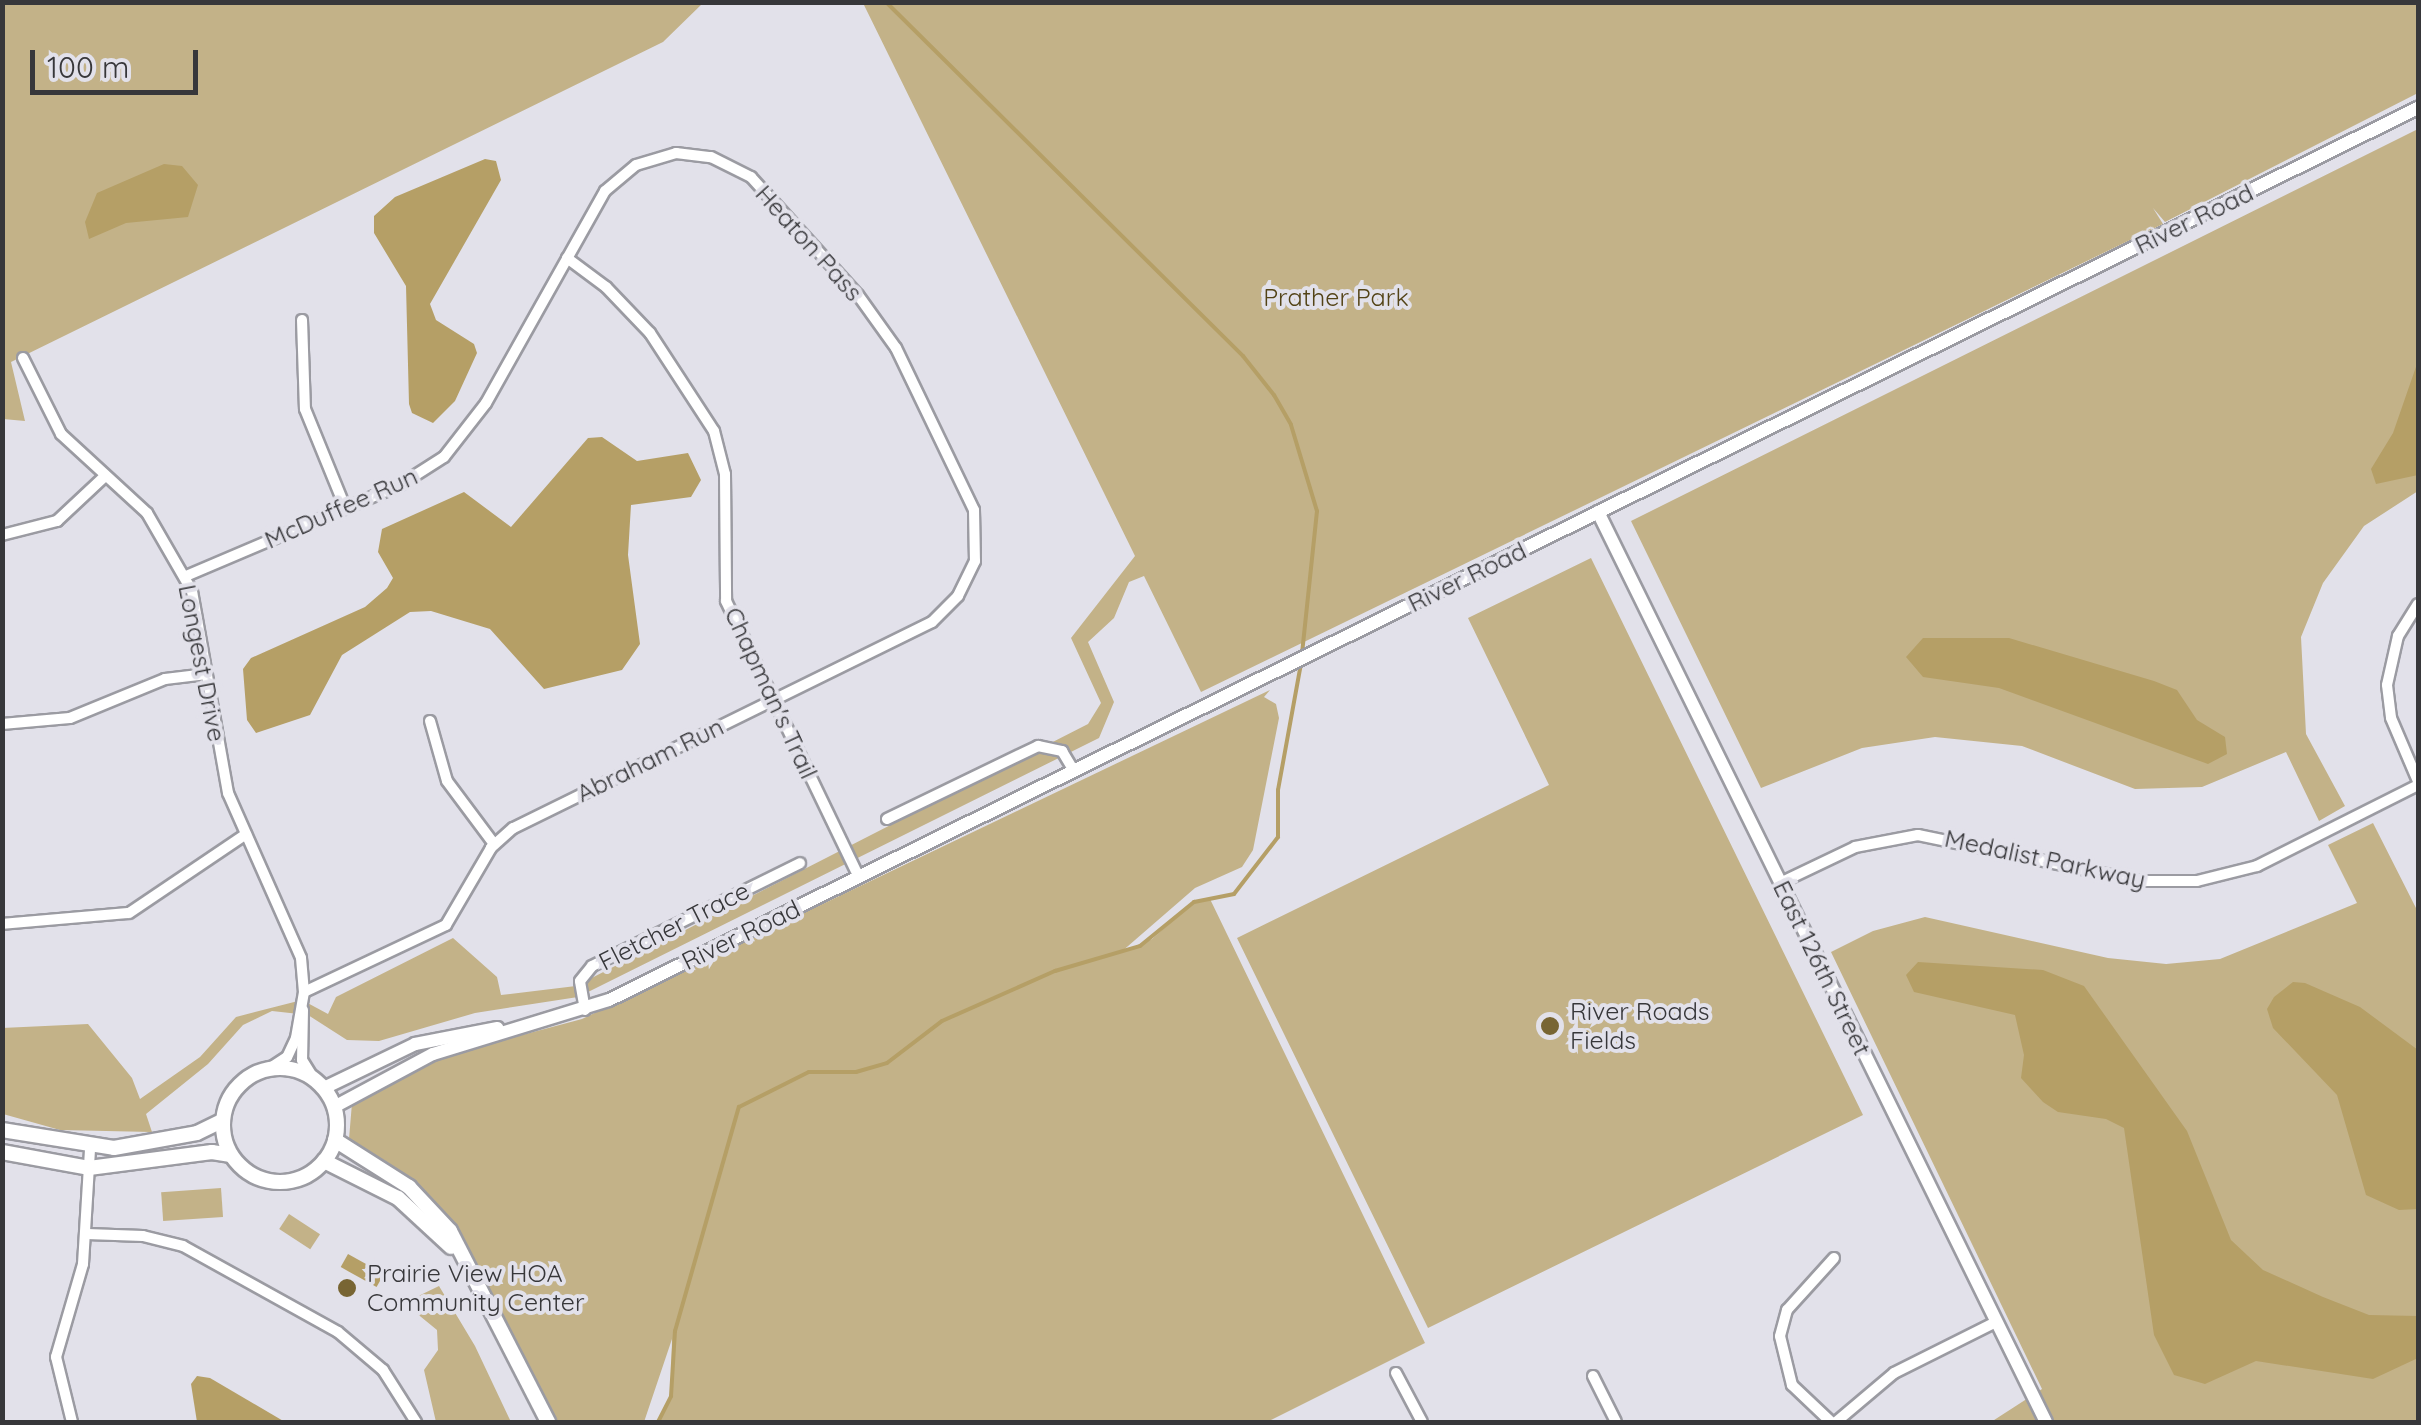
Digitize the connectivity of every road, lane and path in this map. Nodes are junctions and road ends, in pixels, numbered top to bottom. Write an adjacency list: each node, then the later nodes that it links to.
1 (2418, 108): 7 (street, River Road)
2 (567, 258): 6 (street, McDuffee Run); 8 (street, Heaton Pass); 13 (street, Chapman's Trail)
3 (302, 320): 6 (street)
4 (24, 358): 5 (street, Longest Drive)
5 (104, 477): 9 (street); 10 (street, Longest Drive)
6 (345, 508): 10 (street, McDuffee Run)
7 (1598, 512): 16 (street, River Road); 23 (street, East 126th Street)
8 (976, 521): 13 (street, Abraham Run)
9 (2, 535)
10 (186, 576): 12 (street, Longest Drive)
11 (2418, 604): 17 (street)
12 (207, 674): 15 (street); 19 (street, Longest Drive)
13 (773, 700): 20 (street, Abraham Run); 22 (street, Chapman's Trail)
14 (430, 720): 20 (street)
15 (2, 724)
16 (1074, 771): 18 (street); 22 (street, River Road)
17 (2418, 783): 23 (street, Medalist Parkway)
18 (888, 819)
19 (246, 834): 24 (street); 25 (street, Longest Drive)
20 (494, 844): 25 (street, Abraham Run)
21 (800, 863): 27 (street, Fletcher Trace)
22 (860, 877): 27 (street, River Road)
23 (1780, 883): 43 (street, East 126th Street)
24 (2, 924)
25 (304, 992): 26 (street, Longest Drive)
26 (303, 1009): 29 (street, Longest Drive); 30 (street, Longest Drive)
27 (585, 1010): 28 (street, River Road)
28 (510, 1028): 30 (street, River Road); 31 (street, River Road)
29 (270, 1068): 30 (main road); 32 (main road)
30 (319, 1084): 31 (main road)
31 (334, 1107): 34 (main road)
32 (222, 1121): 35 (main road); 37 (main road)
33 (2, 1130): 35 (main road)
34 (335, 1140): 38 (main road); 42 (main road)
35 (90, 1148): 39 (street)
36 (2, 1152): 39 (main road)
37 (231, 1155): 38 (main road); 39 (main road)
38 (324, 1162): 42 (main road)
39 (89, 1168): 40 (street)
40 (87, 1234): 46 (street); 47 (street)
41 (1834, 1258): 51 (street)
42 (474, 1275): 48 (main road)
43 (1996, 1322): 51 (street); 52 (street, East 126th Street)
44 (1396, 1372): 49 (street)
45 (1593, 1376): 50 (street)
46 (72, 1422)
47 (416, 1422)
48 (548, 1422)
49 (1422, 1422)
50 (1616, 1422)
51 (1834, 1422)
52 (2046, 1422)

